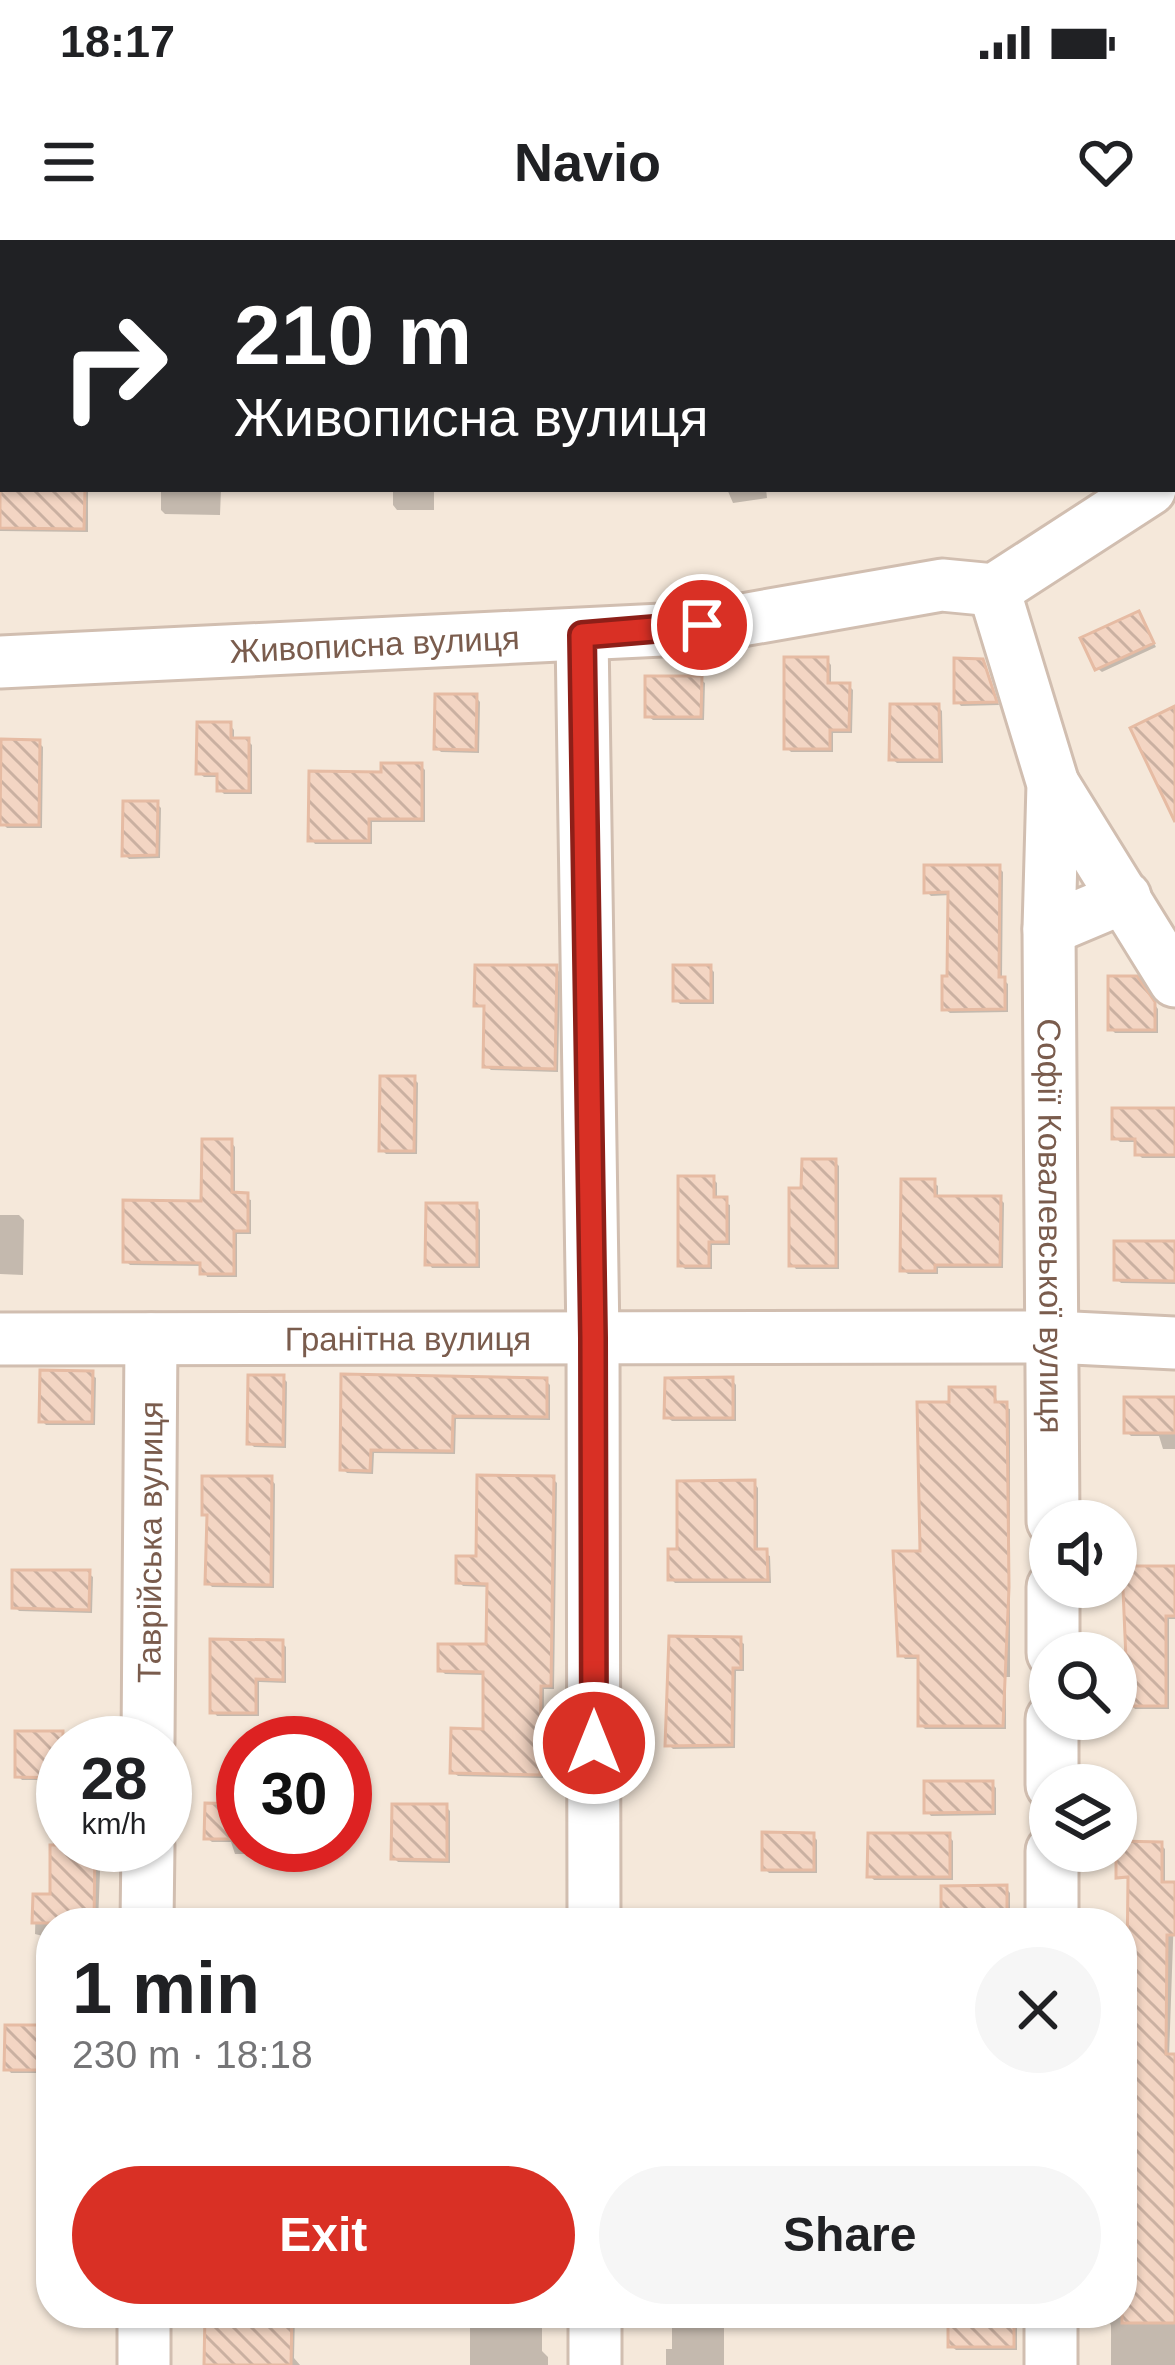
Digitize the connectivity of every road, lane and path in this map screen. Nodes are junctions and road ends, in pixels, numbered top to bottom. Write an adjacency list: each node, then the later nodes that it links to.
1 (1145, 492): 2 (street)
2 (994, 590): 3 (street, Живописна вулиця); 5 (street, Софії Ковалевської вулиця)
3 (582, 635): 4 (street, Живописна вулиця); 10 (street)
4 (0, 662)
5 (1053, 784): 6 (street); 7 (street, Софії Ковалевської вулиця)
6 (1125, 897): 7 (street); 8 (street)
7 (1049, 928): 9 (street, Софії Ковалевської вулиця)
8 (1175, 981)
9 (1054, 1336): 10 (street, Гранітна вулиця); 13 (street, Гранітна вулиця); 14 (street, Софії Ковалевської вулиця)
10 (593, 1338): 11 (street, Гранітна вулиця); 19 (street)
11 (151, 1339): 12 (street, Гранітна вулиця); 15 (street, Таврійська вулиця)
12 (0, 1340)
13 (1175, 1343)
14 (1053, 1500)
15 (148, 1716)
16 (148, 1872): 18 (street)
17 (1052, 1872): 20 (street)
18 (147, 1908)
19 (594, 1908)
20 (1052, 1908)
21 (144, 2328): 24 (street)
22 (595, 2328): 25 (street)
23 (1051, 2328): 26 (street)
24 (144, 2365)
25 (595, 2365)
26 (1051, 2365)

